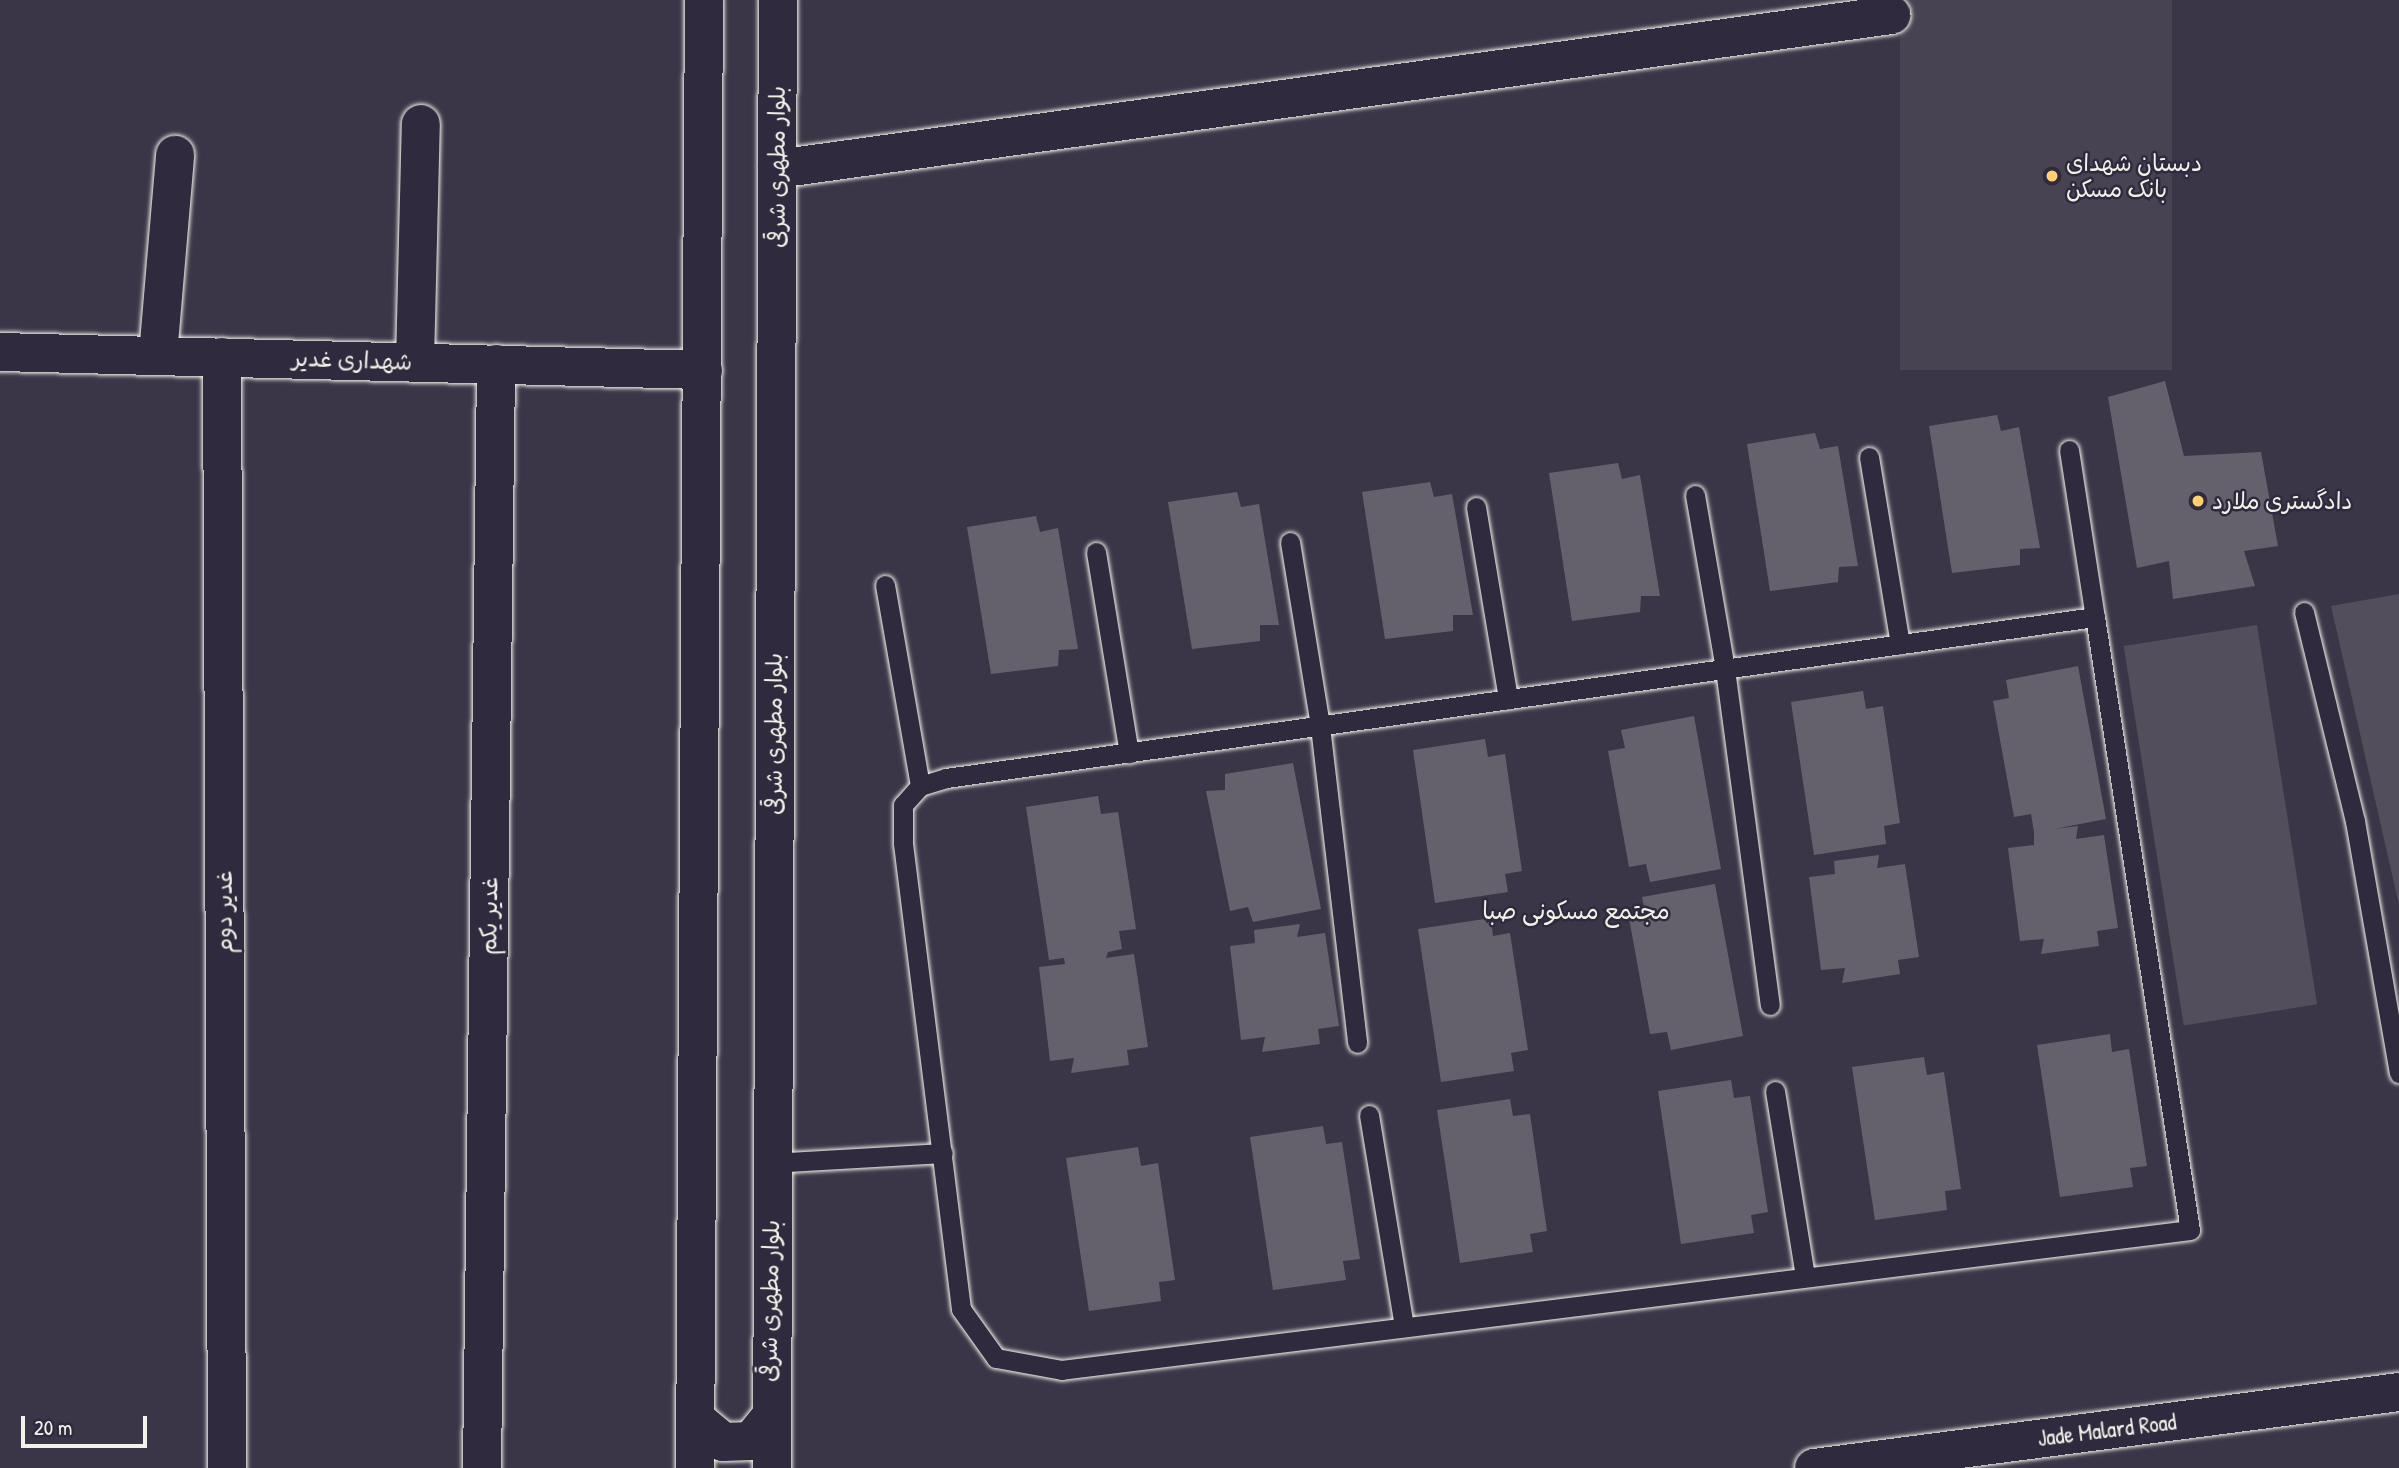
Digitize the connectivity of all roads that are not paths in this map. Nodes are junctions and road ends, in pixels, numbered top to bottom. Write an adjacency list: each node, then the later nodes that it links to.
1 (704, 0): 12 (street)
2 (778, 0): 6 (street, بلوار مطهری شرقی)
3 (1891, 15): 6 (street)
4 (421, 124): 10 (street)
5 (175, 155): 8 (street)
6 (777, 169): 34 (street, بلوار مطهری شرقی)
7 (0, 352): 8 (street, شهداری غدیر)
8 (158, 355): 9 (street, شهداری غدیر)
9 (222, 357): 10 (street, شهداری غدیر); 40 (street, غدیر دوم)
10 (415, 362): 11 (street, شهداری غدیر)
11 (496, 365): 12 (street, شهداری غدیر); 41 (street, غدیر یکم)
12 (703, 370): 39 (street)
13 (2069, 450): 21 (lane)
14 (1869, 457): 22 (lane)
15 (1695, 495): 23 (lane)
16 (1476, 507): 24 (lane)
17 (1290, 542): 25 (lane)
18 (1096, 552): 26 (lane)
19 (885, 585): 27 (lane)
20 (2304, 612): 30 (lane)
21 (2095, 617): 22 (lane); 35 (lane)
22 (1900, 644): 23 (lane)
23 (1725, 669): 24 (lane); 28 (lane)
24 (1508, 699): 25 (lane)
25 (1320, 726): 26 (lane); 29 (lane)
26 (1129, 753): 27 (lane)
27 (920, 786): 33 (lane)
28 (1770, 1005)
29 (1357, 1044)
30 (2399, 1073)
31 (1775, 1091): 35 (lane)
32 (1369, 1115): 36 (lane)
33 (943, 1153): 34 (lane); 36 (lane)
34 (771, 1163): 38 (street, بلوار مطهری شرقی)
35 (1805, 1277): 36 (lane)
36 (1404, 1328)
37 (2399, 1392): 44 (street, Jade Malard Road)
38 (769, 1419): 39 (street); 43 (street, بلوار مطهری شرقی)
39 (697, 1420): 42 (street)
40 (227, 1468)
41 (482, 1468)
42 (695, 1468)
43 (772, 1468)
44 (1814, 1468)

